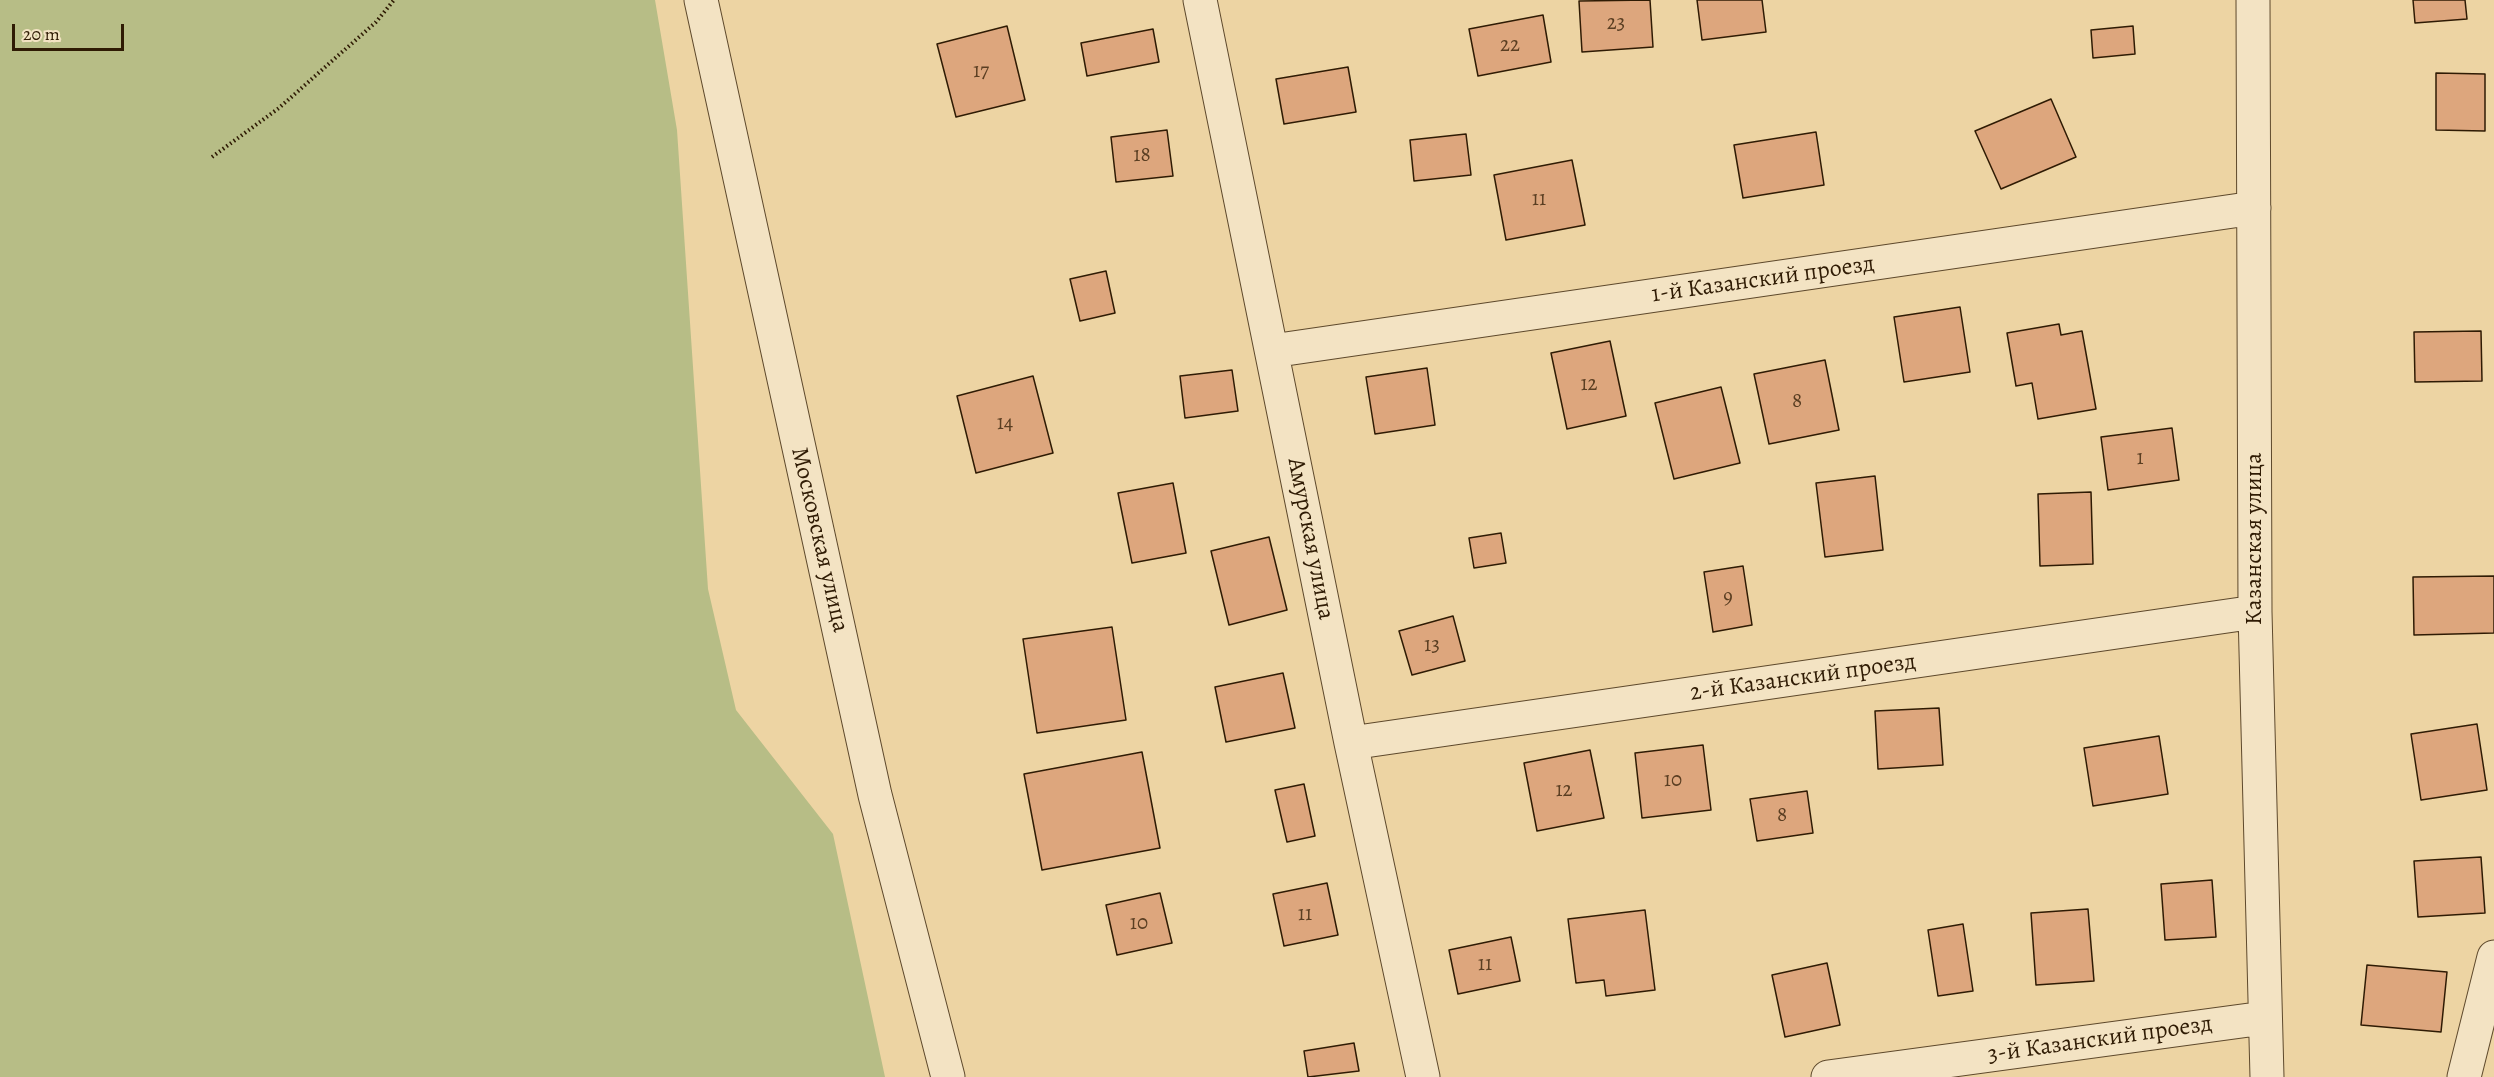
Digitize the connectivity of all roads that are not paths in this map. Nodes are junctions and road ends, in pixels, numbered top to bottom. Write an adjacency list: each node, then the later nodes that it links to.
1 (700, 0): 10 (street, Московская улица)
2 (1200, 0): 5 (street, Амурская улица)
3 (2253, 0): 4 (street, Казанская улица)
4 (2254, 208): 5 (street, 1-й Казанский проезд); 6 (street, Казанская улица)
5 (1272, 351): 7 (street, Амурская улица)
6 (2255, 612): 7 (street, 2-й Казанский проезд); 9 (street, Казанская улица)
7 (1351, 743): 11 (street, Амурская улица)
8 (2494, 957): 14 (street)
9 (2264, 1018): 12 (street, 3-й Казанский проезд); 13 (street, Казанская улица)
10 (948, 1077)
11 (1423, 1077)
12 (1828, 1077)
13 (2267, 1077)
14 (2464, 1077)

